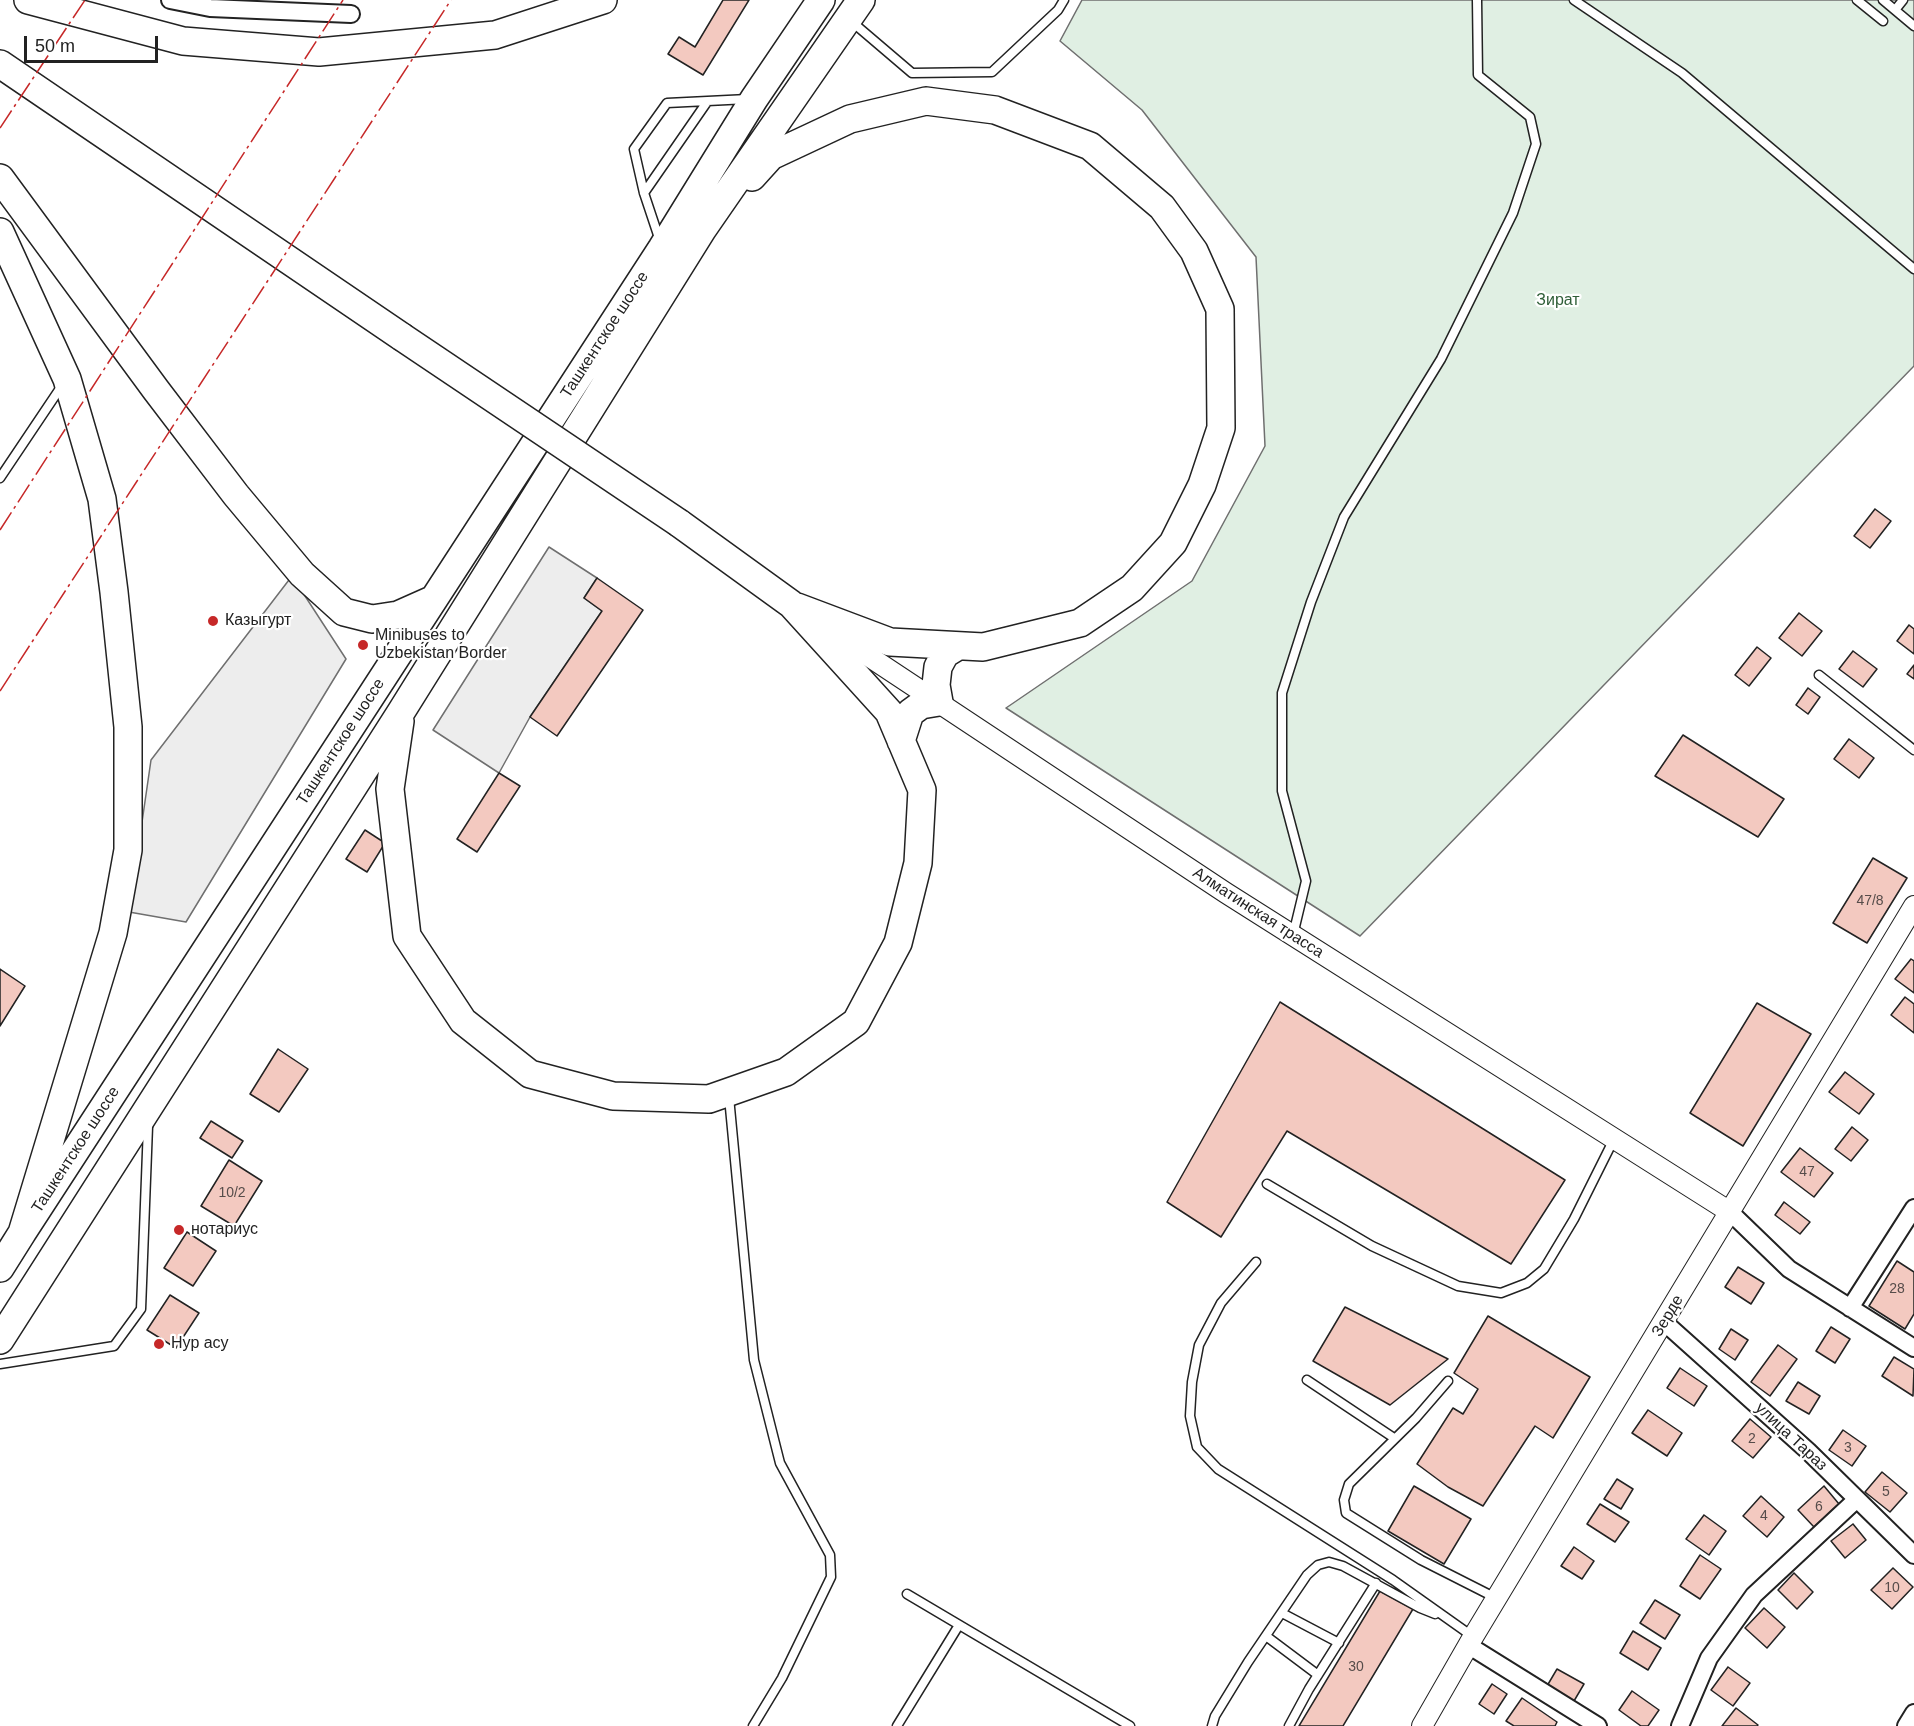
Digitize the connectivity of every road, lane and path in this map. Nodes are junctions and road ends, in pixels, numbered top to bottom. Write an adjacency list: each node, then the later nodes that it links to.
1 (28, 0): 3 (highway)
2 (170, 0): 14 (street)
3 (603, 0)
4 (821, 0): 18 (highway)
5 (826, 0): 12 (street)
6 (1064, 0): 12 (lane)
7 (1477, 0): 38 (lane)
8 (1574, 0): 25 (lane)
9 (1857, 0): 15 (lane)
10 (1883, 0): 13 (lane)
11 (1902, 0): 13 (lane)
12 (855, 9): 22 (highway)
13 (1895, 10): 16 (lane)
14 (351, 14)
15 (1883, 21)
16 (1914, 26)
17 (0, 64): 30 (highway, bridge)
18 (754, 99): 19 (lane); 24 (highway)
19 (707, 102): 21 (lane); 21 (lane)
20 (0, 178): 28 (highway)
21 (644, 193): 24 (lane)
22 (702, 230): 24 (highway); 31 (highway)
23 (0, 232): 26 (highway)
24 (667, 255): 28 (highway, Ташкентское шоссе); 29 (highway)
25 (1914, 269)
26 (67, 379): 27 (lane); 46 (highway)
27 (0, 478)
28 (439, 591): 29 (highway); 39 (highway, Ташкентское шоссе)
29 (472, 599): 34 (highway)
30 (790, 604): 31 (highway); 33 (street, Алматинская трасса); 35 (highway)
31 (958, 646): 33 (highway)
32 (1819, 675): 36 (lane)
33 (939, 702): 35 (highway); 38 (street, Алматинская трасса)
34 (401, 712): 40 (highway); 41 (highway)
35 (901, 741): 40 (highway)
36 (1914, 750)
37 (1914, 906): 45 (street, Зерде)
38 (1292, 935): 42 (street, Алматинская трасса)
39 (116, 1088): 41 (highway); 46 (highway, Ташкентское шоссе)
40 (728, 1092): 70 (lane)
41 (148, 1108): 51 (highway); 53 (lane)
42 (1614, 1139): 43 (lane); 45 (street, Алматинская трасса)
43 (1268, 1184)
44 (1914, 1208): 49 (street)
45 (1730, 1212): 49 (street); 50 (street, Зерде)
46 (22, 1233): 48 (highway)
47 (1256, 1262): 63 (lane)
48 (0, 1268)
49 (1850, 1308): 52 (street)
50 (1664, 1322): 57 (street, улица Тараз); 61 (street, Зерде)
51 (0, 1340)
52 (1914, 1348)
53 (0, 1364)
54 (1307, 1380): 56 (lane)
55 (1448, 1381): 56 (lane)
56 (1394, 1438): 61 (lane)
57 (1857, 1499): 58 (street, улица Тараз); 77 (street)
58 (1914, 1555)
59 (1376, 1584): 62 (lane); 63 (lane); 67 (lane)
60 (907, 1594): 64 (lane)
61 (1496, 1599): 66 (street, Зерде)
62 (1281, 1613): 65 (lane); 67 (lane)
63 (1446, 1618): 66 (lane)
64 (959, 1625): 71 (lane); 72 (lane)
65 (1266, 1636): 68 (lane); 73 (lane)
66 (1470, 1641): 75 (street, Зерде); 76 (street)
67 (1339, 1643): 68 (lane)
68 (1318, 1675): 74 (lane)
69 (1914, 1713): 78 (street)
70 (753, 1726)
71 (897, 1726)
72 (1130, 1726)
73 (1212, 1726)
74 (1289, 1726)
75 (1422, 1726)
76 (1598, 1726)
77 (1680, 1726)
78 (1906, 1726)

